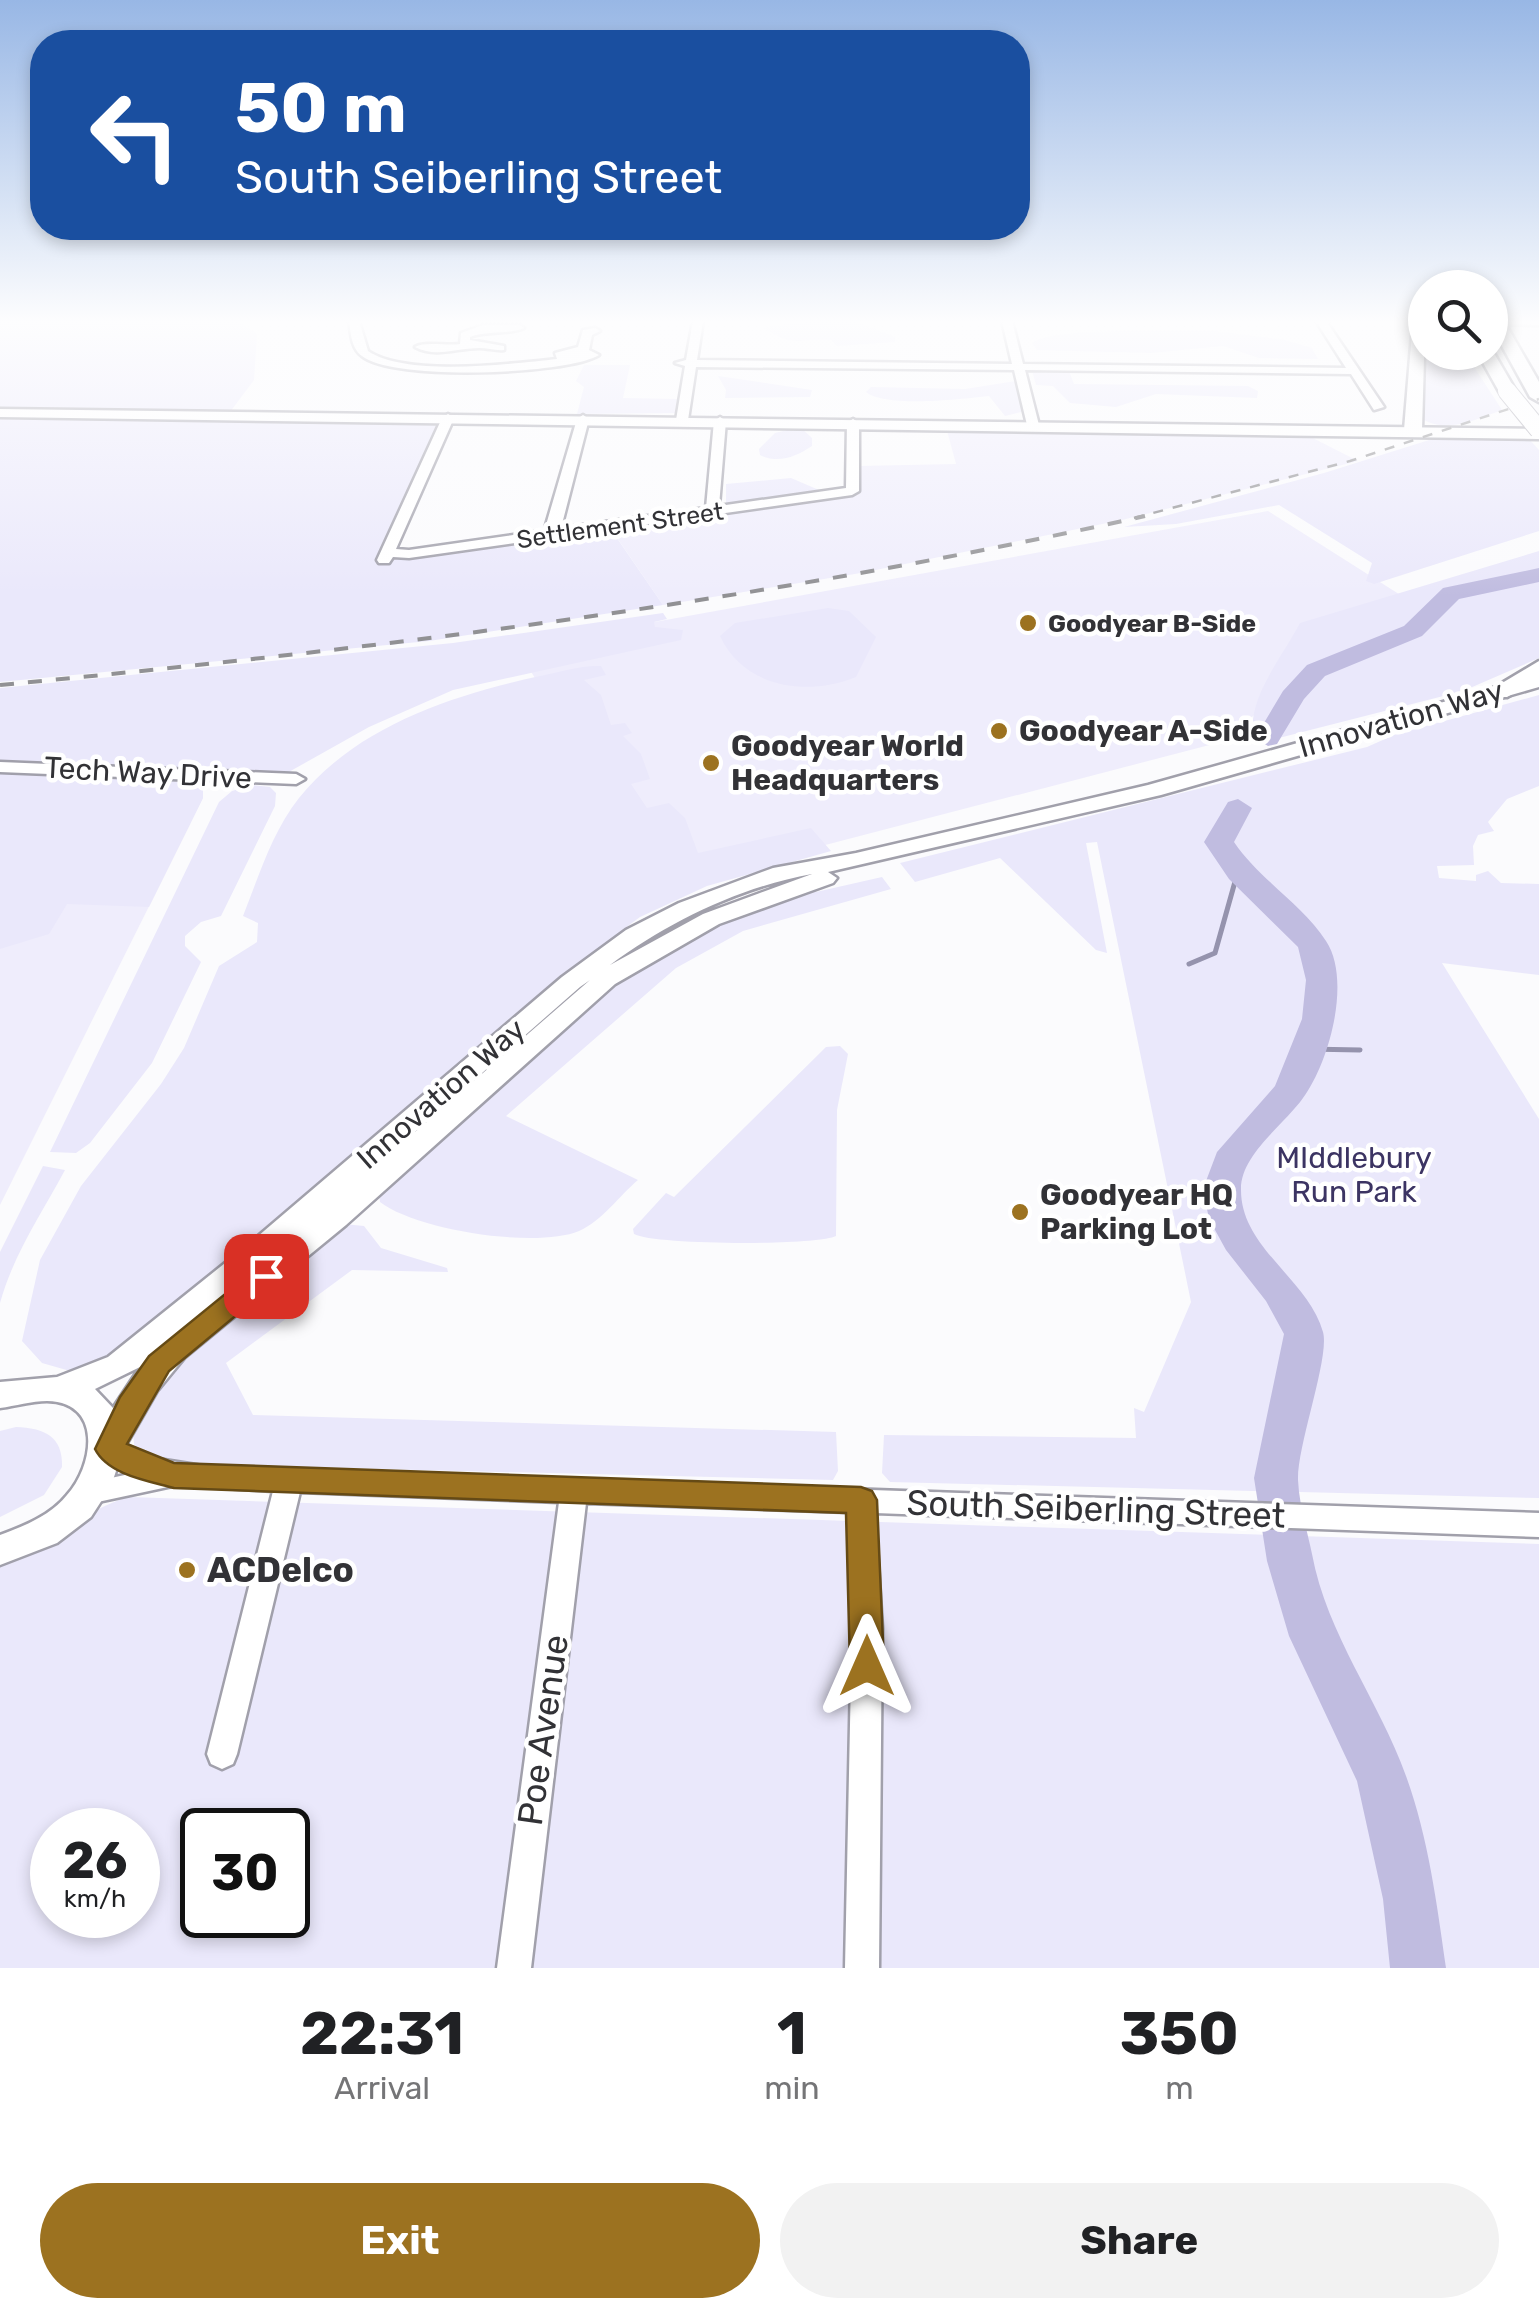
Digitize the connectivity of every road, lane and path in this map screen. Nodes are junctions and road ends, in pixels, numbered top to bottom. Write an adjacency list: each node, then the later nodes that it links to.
1 (63, 413): 5 (main road)
2 (683, 413): 7 (street)
3 (1030, 413): 10 (street)
4 (1414, 413): 11 (highway)
5 (448, 418): 6 (main road); 14 (street, Settlement Street)
6 (584, 419): 7 (main road); 14 (street)
7 (682, 420): 8 (main road)
8 (720, 421): 9 (main road); 13 (street)
9 (853, 423): 10 (main road); 13 (street, Settlement Street)
10 (1033, 425): 11 (main road)
11 (1413, 430): 12 (main road)
12 (1539, 432)
13 (712, 512): 14 (street, Settlement Street)
14 (556, 534)
15 (1539, 668): 17 (highway)
16 (1539, 681): 17 (main road, Innovation Way)
17 (1499, 692): 20 (main road, Innovation Way)
18 (0, 767): 19 (street, Tech Way Drive)
19 (296, 779)
20 (856, 860): 21 (main road, Innovation Way); 23 (main road, Innovation Way)
21 (59, 1390): 22 (main road, Innovation Way); 23 (main road)
22 (0, 1394)
23 (110, 1445): 24 (street, South Seiberling Street); 26 (main road, Innovation Way)
24 (174, 1476): 25 (street, South Seiberling Street); 26 (street, South Seiberling Street)
25 (289, 1480): 27 (street, South Seiberling Street); 31 (street)
26 (93, 1492): 30 (main road)
27 (574, 1492): 28 (street, South Seiberling Street); 32 (street, Poe Avenue)
28 (861, 1500): 29 (street, South Seiberling Street); 33 (street)
29 (1539, 1525)
30 (0, 1550)
31 (222, 1754)
32 (514, 1968)
33 (862, 1968)

